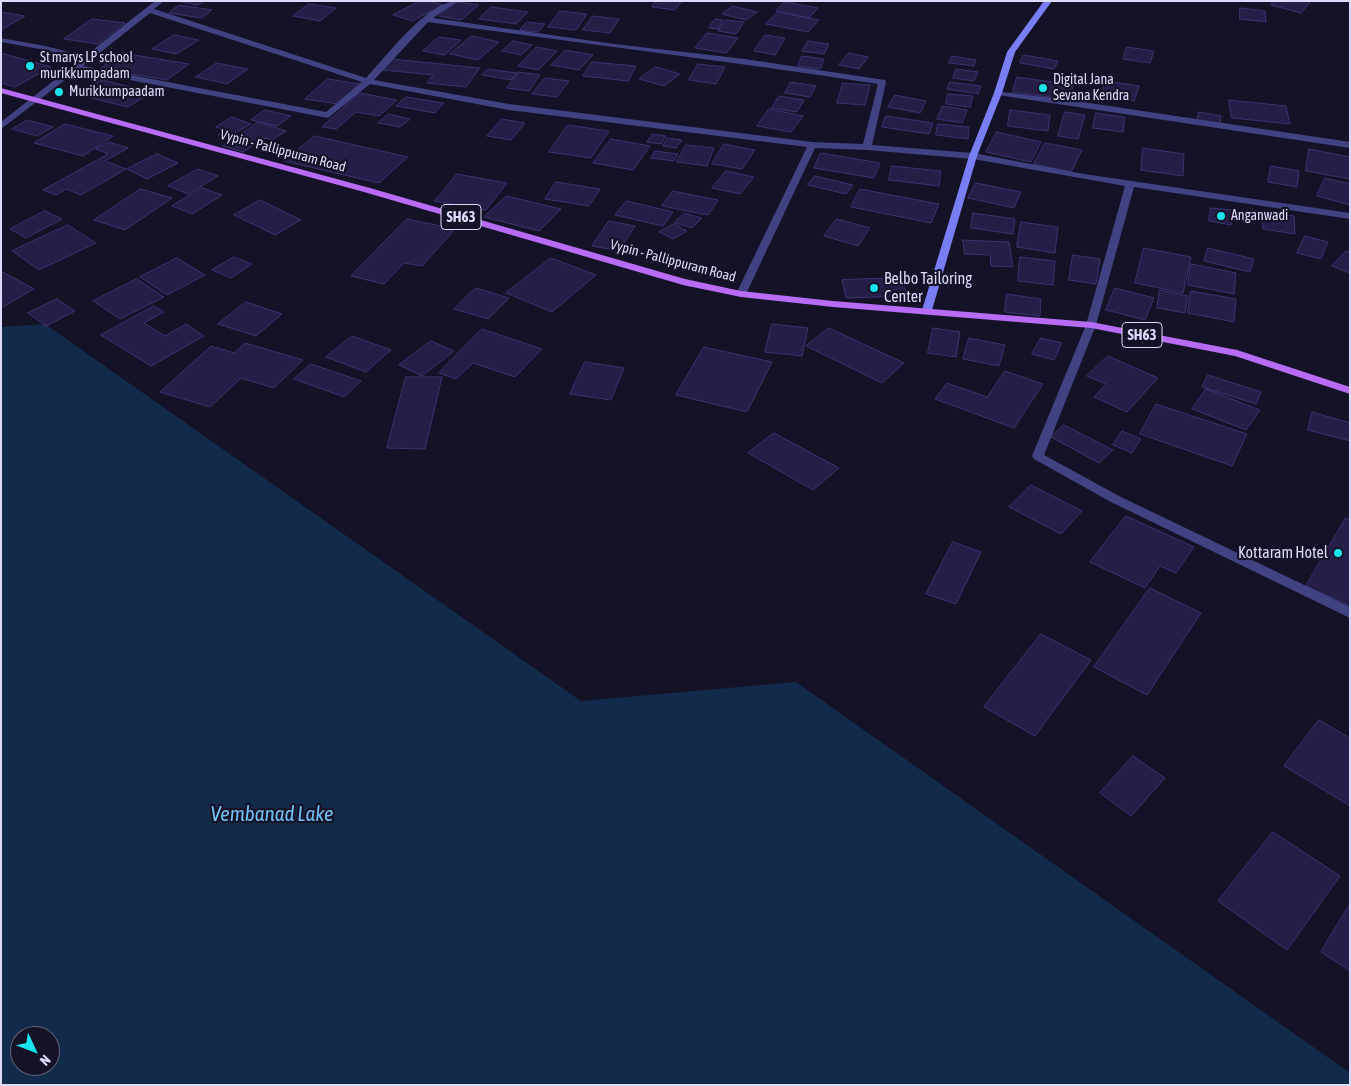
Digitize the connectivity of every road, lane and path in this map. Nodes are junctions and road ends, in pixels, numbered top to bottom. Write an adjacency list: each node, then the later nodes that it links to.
1 (160, 1): 4 (street)
2 (454, 1): 5 (street)
3 (1048, 1): 11 (main road)
4 (149, 10): 7 (street); 9 (street)
5 (426, 19): 9 (street); 16 (street)
6 (1, 40): 7 (street)
7 (86, 59): 8 (street)
8 (77, 66): 9 (street); 12 (street)
9 (368, 81): 14 (street)
10 (1, 90): 12 (main road, Vypin - Pallippuram Road / SH63)
11 (998, 93): 15 (street); 17 (main road)
12 (36, 99): 13 (street); 20 (main road, Vypin - Pallippuram Road / SH63)
13 (1, 126)
14 (812, 144): 16 (street); 20 (street)
15 (1350, 145)
16 (867, 147): 17 (street)
17 (973, 156): 18 (street); 21 (main road)
18 (1130, 184): 19 (street); 22 (street)
19 (1350, 216)
20 (742, 294): 21 (main road, Vypin - Pallippuram Road / SH63)
21 (927, 310): 22 (main road, Vypin - Pallippuram Road / SH63)
22 (1091, 326): 23 (main road, Vypin - Pallippuram Road / SH63); 24 (street)
23 (1350, 391)
24 (1350, 613)

